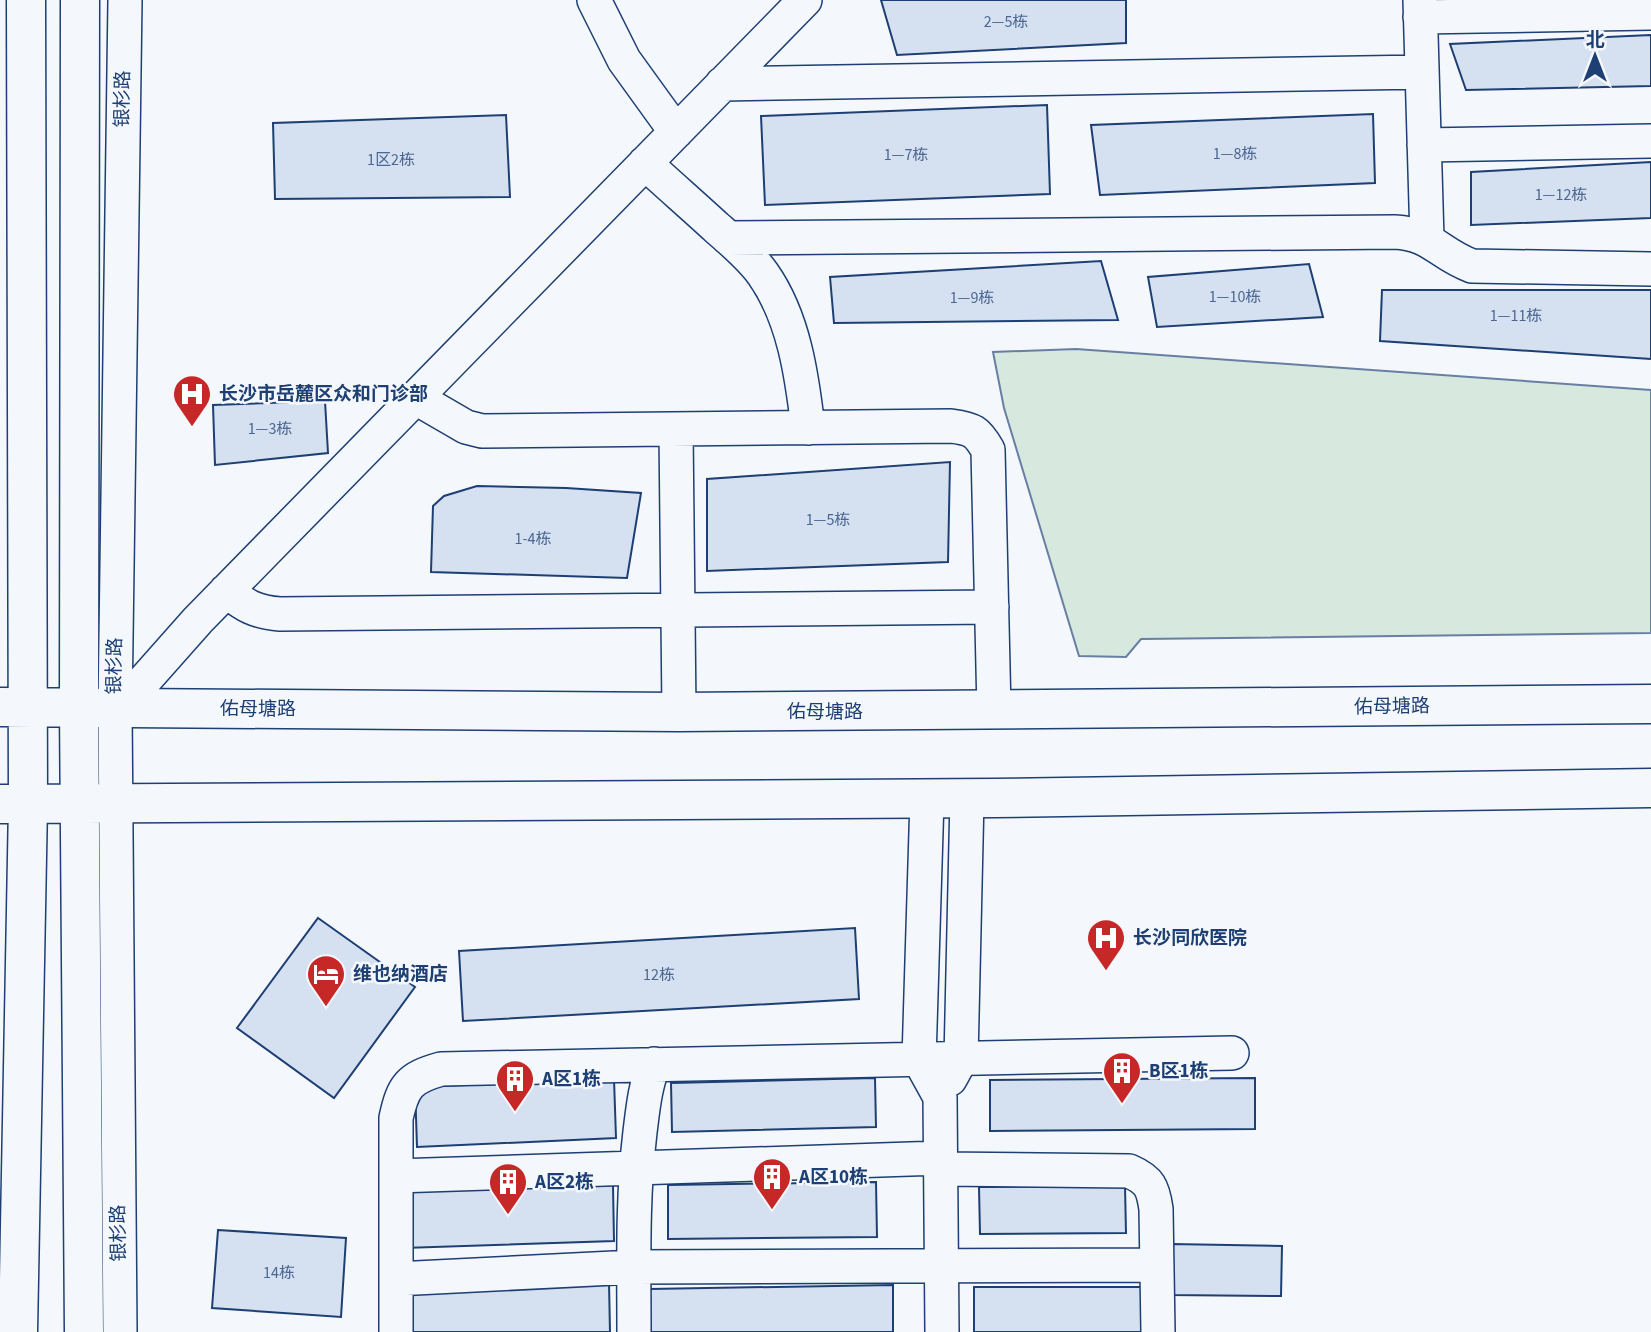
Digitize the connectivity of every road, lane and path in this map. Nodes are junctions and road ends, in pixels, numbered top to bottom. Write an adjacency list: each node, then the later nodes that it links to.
1 (26, 0): 24 (main road)
2 (80, 0): 25 (main road, 银杉路)
3 (125, 0): 25 (street, 银杉路)
4 (594, 0): 10 (street)
5 (805, 0): 9 (street)
6 (1420, 8): 7 (street); 8 (street)
7 (1651, 13)
8 (1422, 72): 9 (street); 12 (street)
9 (722, 84): 10 (street)
10 (676, 132): 13 (street)
11 (1651, 141): 12 (street)
12 (1424, 145): 15 (street)
13 (645, 163): 14 (street); 17 (street)
14 (728, 238): 15 (street); 18 (street)
15 (1427, 239): 16 (street)
16 (1651, 269)
17 (416, 398): 19 (street); 20 (street)
18 (808, 428): 19 (street); 21 (street)
19 (676, 430): 22 (street)
20 (226, 591): 22 (street); 25 (street)
21 (992, 607): 22 (street); 26 (street)
22 (680, 610): 27 (street)
23 (1651, 704): 26 (main road, 佑母塘路)
24 (14, 708): 25 (main road, 佑母塘路); 31 (main road)
25 (105, 709): 27 (main road, 佑母塘路); 32 (main road, 银杉路)
26 (995, 711): 27 (main road, 佑母塘路)
27 (679, 712)
28 (1651, 788): 29 (main road)
29 (967, 798): 30 (main road); 35 (street)
30 (927, 799): 32 (main road); 34 (street)
31 (14, 804): 32 (main road); 45 (main road)
32 (98, 804): 46 (main road, 银杉路); 47 (street, 银杉路)
33 (1232, 1053): 35 (street)
34 (919, 1059): 35 (street); 36 (street); 37 (street)
35 (961, 1059): 37 (street)
36 (654, 1064): 39 (street); 40 (street)
37 (940, 1097): 38 (street)
38 (940, 1164): 39 (street); 41 (street); 42 (street)
39 (636, 1169): 40 (street); 43 (street)
40 (396, 1176): 44 (street)
41 (1157, 1265): 42 (street); 51 (street)
42 (941, 1266): 43 (street); 50 (street)
43 (634, 1267): 44 (street); 49 (street)
44 (396, 1279): 48 (street)
45 (19, 1332)
46 (84, 1332)
47 (120, 1332)
48 (396, 1332)
49 (634, 1332)
50 (942, 1332)
51 (1158, 1332)

